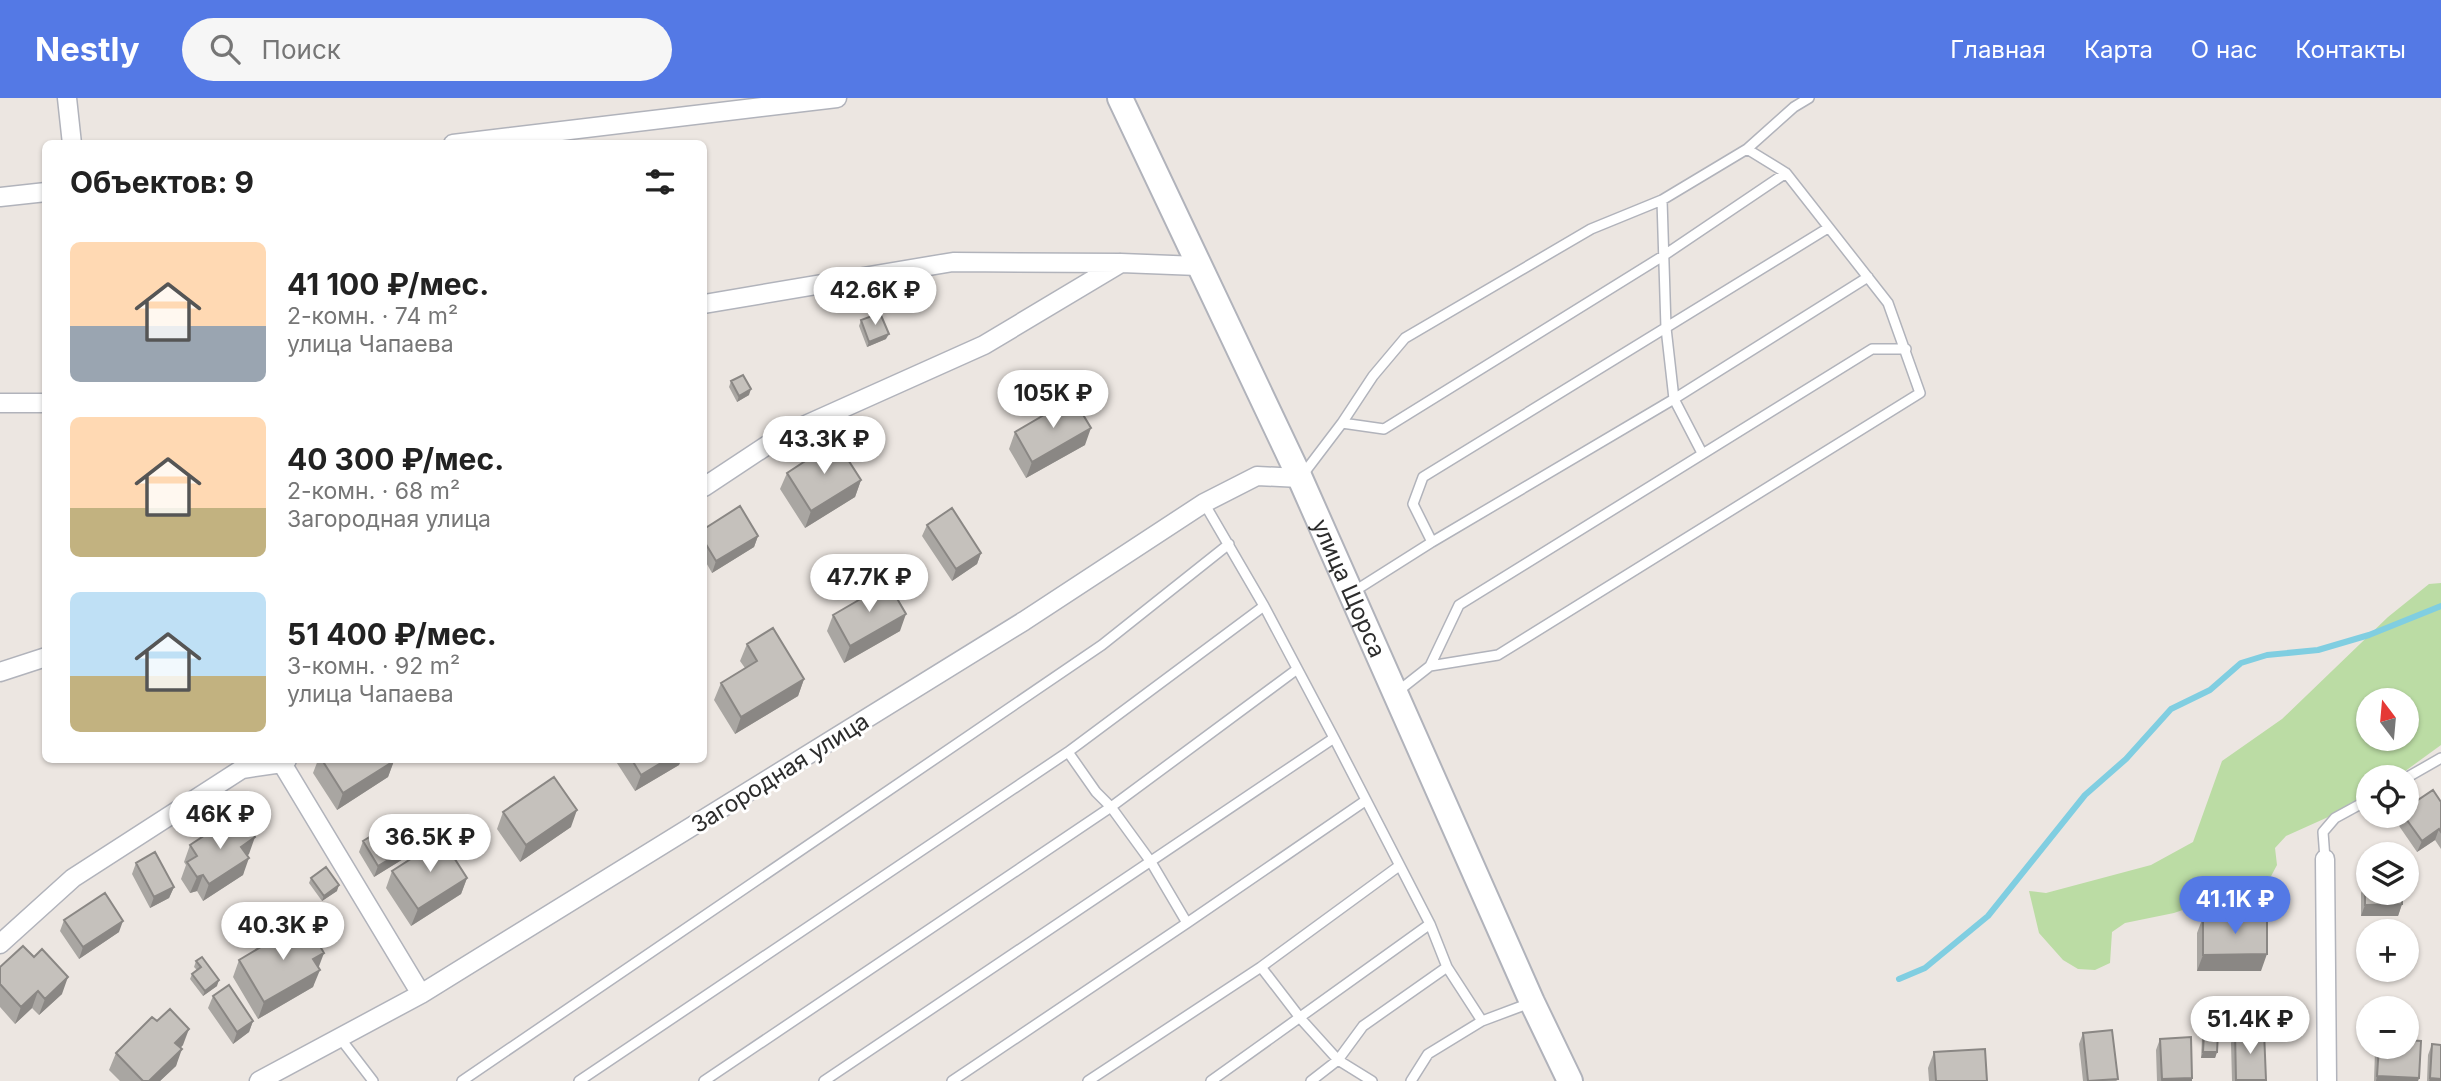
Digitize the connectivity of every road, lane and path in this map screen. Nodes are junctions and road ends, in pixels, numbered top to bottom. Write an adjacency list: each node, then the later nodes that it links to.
1 (67, 98): 5 (street)
2 (837, 98): 6 (street)
3 (1120, 98): 15 (street, улица Щорса)
4 (1809, 98): 7 (lane)
5 (72, 140)
6 (486, 140)
7 (1746, 149): 8 (lane); 11 (lane)
8 (1786, 173): 12 (lane); 13 (lane)
9 (42, 192): 10 (street)
10 (0, 197)
11 (1662, 200): 13 (lane); 23 (lane)
12 (1828, 228): 16 (lane); 18 (lane)
13 (1663, 256): 18 (lane); 23 (lane)
14 (1121, 262): 15 (street); 17 (street); 26 (street)
15 (1198, 266): 25 (street, улица Щорса)
16 (1868, 276): 19 (lane); 20 (lane)
17 (707, 303)
18 (1667, 328): 20 (lane); 28 (lane)
19 (1906, 349): 24 (lane); 33 (lane)
20 (1674, 399): 24 (lane); 28 (lane)
21 (42, 402): 22 (street)
22 (0, 403)
23 (1342, 424): 25 (lane)
24 (1702, 453): 33 (lane)
25 (1300, 478): 27 (street, Загородная улица); 30 (street, улица Щорса)
26 (707, 485)
27 (1204, 503): 29 (lane); 54 (street, Загородная улица)
28 (1432, 542): 30 (lane)
29 (1229, 544): 31 (lane); 62 (lane)
30 (1350, 594): 36 (street, улица Щорса)
31 (1264, 606): 34 (lane); 38 (lane)
32 (42, 658): 35 (street)
33 (1430, 666): 36 (lane)
34 (1296, 670): 37 (lane); 44 (lane)
35 (0, 672)
36 (1395, 694): 55 (street, улица Щорса)
37 (1334, 738): 43 (lane); 47 (lane)
38 (1068, 752): 44 (lane); 63 (lane)
39 (2441, 758): 42 (lane)
40 (273, 763): 51 (street)
41 (284, 763): 54 (street)
42 (2419, 771)
43 (1365, 801): 48 (lane); 49 (lane)
44 (1111, 807): 47 (lane); 64 (lane)
45 (2356, 807): 46 (lane)
46 (2325, 859): 73 (street)
47 (1151, 862): 49 (lane); 65 (lane)
48 (1399, 866): 50 (lane); 52 (lane)
49 (1187, 923): 66 (lane)
50 (1430, 924): 53 (lane); 56 (lane)
51 (0, 944)
52 (1261, 967): 56 (lane); 67 (lane)
53 (1447, 967): 57 (lane); 59 (lane)
54 (421, 995): 58 (street, Загородная улица)
55 (1532, 1002): 57 (lane); 72 (street, улица Щорса)
56 (1301, 1019): 59 (lane); 68 (lane)
57 (1482, 1021): 71 (lane)
58 (340, 1038): 60 (street, Загородная улица); 61 (lane)
59 (1338, 1060): 69 (lane); 70 (lane)
60 (259, 1081)
61 (373, 1081)
62 (462, 1081)
63 (579, 1081)
64 (704, 1081)
65 (824, 1081)
66 (952, 1081)
67 (1088, 1081)
68 (1212, 1081)
69 (1311, 1081)
70 (1372, 1081)
71 (1411, 1081)
72 (1570, 1081)
73 (2327, 1081)

